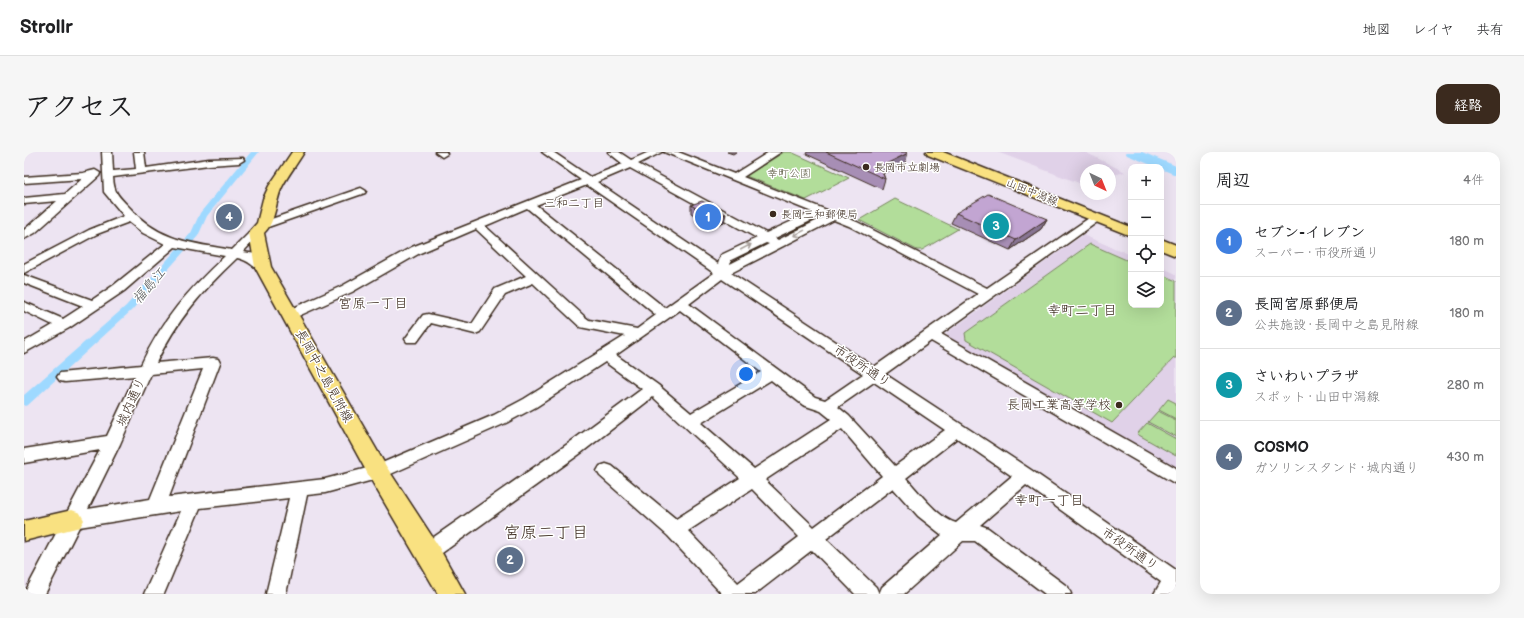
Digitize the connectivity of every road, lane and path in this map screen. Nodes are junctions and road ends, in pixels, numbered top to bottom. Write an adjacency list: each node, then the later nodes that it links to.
1 (107, 152): 13 (street)
2 (139, 152): 12 (street)
3 (298, 152): 29 (main road, 長岡中之島見附線)
4 (547, 152): 17 (street, 市役所通り)
5 (612, 152): 11 (street)
6 (657, 152): 11 (street)
7 (669, 152): 15 (street)
8 (776, 152): 15 (street)
9 (932, 152): 25 (main road, 山田中潟線)
10 (239, 160): 12 (street)
11 (630, 164): 17 (street); 32 (street)
12 (141, 171): 13 (street)
13 (107, 173): 14 (street); 24 (street)
14 (95, 174): 16 (street); 19 (street)
15 (734, 178): 22 (street)
16 (24, 180)
17 (589, 180): 21 (street); 40 (street, 市役所通り)
18 (361, 191): 29 (street)
19 (68, 197): 20 (street); 26 (street)
20 (24, 201)
21 (528, 204): 28 (street); 48 (street)
22 (822, 211): 23 (street); 32 (street)
23 (834, 216): 34 (street, one-way to 34); 43 (street)
24 (131, 217): 33 (street); 39 (street)
25 (1096, 218): 30 (main road, 山田中潟線); 43 (street)
26 (42, 221): 27 (street); 31 (street)
27 (24, 223)
28 (478, 225): 41 (street); 47 (street)
29 (260, 228): 37 (street, 城内通り); 38 (main road, 長岡中之島見附線)
30 (1128, 231)
31 (24, 236)
32 (766, 237): 34 (street); 40 (street, one-way to 32)
33 (175, 244): 37 (street); 45 (street)
34 (777, 244): 40 (street)
35 (1164, 245): 36 (main road)
36 (1176, 251)
37 (233, 254): 38 (street); 55 (street, 城内通り)
38 (263, 267): 47 (main road, 長岡中之島見附線)
39 (24, 269)
40 (722, 273): 44 (street); 57 (street, 市役所通り)
41 (533, 278): 50 (street); 52 (street)
42 (24, 279): 45 (street)
43 (988, 294): 51 (street)
44 (680, 304): 48 (street); 56 (street)
45 (93, 305): 49 (street)
46 (24, 306): 49 (street)
47 (289, 315): 67 (main road, 長岡中之島見附線)
48 (665, 315): 50 (street)
49 (64, 325): 53 (street)
50 (639, 334): 54 (street)
51 (930, 334): 57 (street); 70 (street)
52 (412, 339)
53 (24, 348)
54 (606, 356): 59 (street); 67 (street)
55 (146, 370): 58 (street); 64 (street, 城内通り); 74 (street)
56 (770, 373): 60 (street); 62 (street)
57 (873, 374): 60 (street); 63 (street, 市役所通り)
58 (65, 377)
59 (653, 389): 62 (street); 80 (street)
60 (827, 407): 61 (street)
61 (843, 420): 69 (street); 71 (street)
62 (689, 422): 71 (street)
63 (956, 430): 68 (street, 市役所通り); 69 (street)
64 (112, 442): 65 (street); 75 (street, 城内通り)
65 (24, 456)
66 (606, 471): 76 (street)
67 (378, 472): 72 (street); 80 (main road, 長岡中之島見附線)
68 (1025, 475): 78 (street); 81 (street, 市役所通り)
69 (895, 477): 78 (street); 79 (street)
70 (1176, 477)
71 (753, 479): 76 (street); 79 (street)
72 (300, 489): 73 (street); 84 (street)
73 (194, 501): 74 (street); 83 (street)
74 (156, 506): 75 (street)
75 (72, 520): 77 (main road); 82 (street, 城内通り)
76 (675, 530): 86 (street)
77 (24, 531)
78 (960, 533): 89 (street); 90 (street)
79 (812, 539): 87 (street); 88 (street)
80 (428, 552): 85 (main road, 長岡中之島見附線)
81 (1173, 584)
82 (34, 594)
83 (154, 594)
84 (276, 594)
85 (452, 594)
86 (735, 594)
87 (739, 594)
88 (870, 594)
89 (889, 594)
90 (1062, 594)

